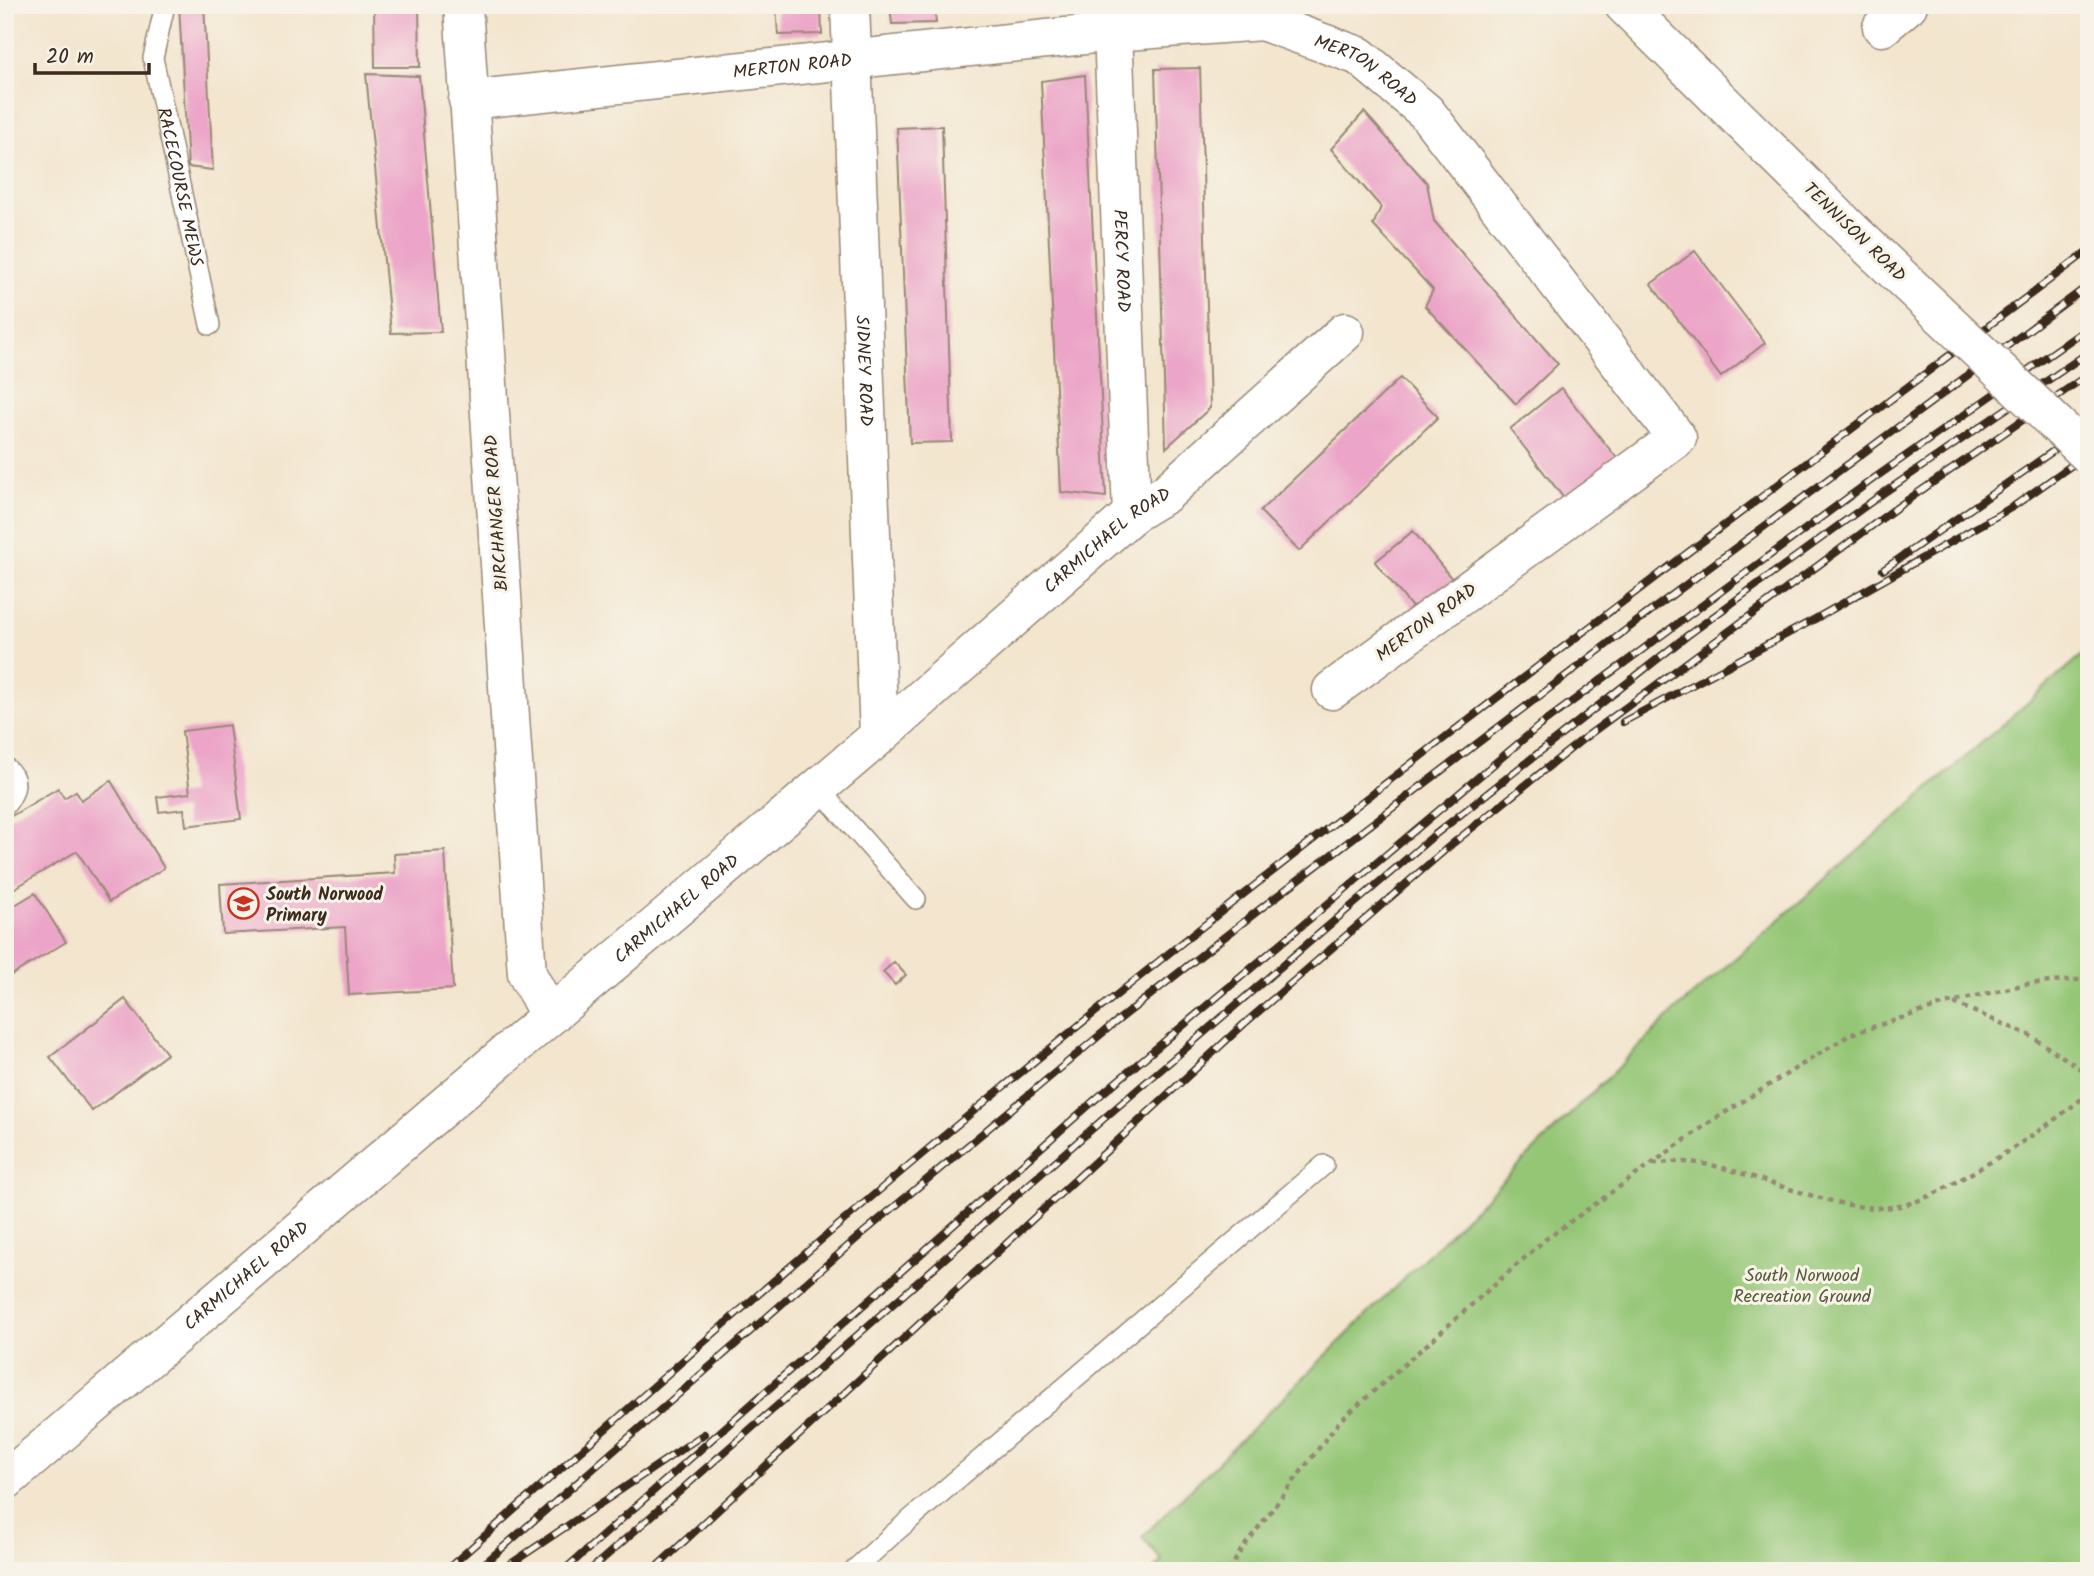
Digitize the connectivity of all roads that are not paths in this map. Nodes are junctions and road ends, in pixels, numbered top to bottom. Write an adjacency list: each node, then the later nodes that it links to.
1 (165, 5): 8 (lane, RACECOURSE MEWS)
2 (463, 5): 7 (street, BIRCHANGER ROAD)
3 (850, 5): 6 (street, SIDNEY ROAD)
4 (1624, 5): 10 (street, TENNISON ROAD, bridge)
5 (1113, 19): 6 (street, MERTON ROAD); 11 (street, PERCY ROAD); 12 (street, MERTON ROAD)
6 (851, 60): 7 (street, MERTON ROAD); 13 (street, SIDNEY ROAD)
7 (468, 100): 18 (street, BIRCHANGER ROAD)
8 (210, 325)
9 (1345, 332): 11 (street, CARMICHAEL ROAD)
10 (2089, 455)
11 (1132, 514): 13 (street, CARMICHAEL ROAD)
12 (1332, 690)
13 (879, 736): 15 (street, CARMICHAEL ROAD)
14 (5, 767): 16 (lane)
15 (818, 788): 17 (lane); 18 (street, CARMICHAEL ROAD)
16 (5, 806)
17 (916, 899)
18 (550, 1016): 20 (street, CARMICHAEL ROAD)
19 (1324, 1165): 21 (lane)
20 (5, 1480)
21 (853, 1571)

